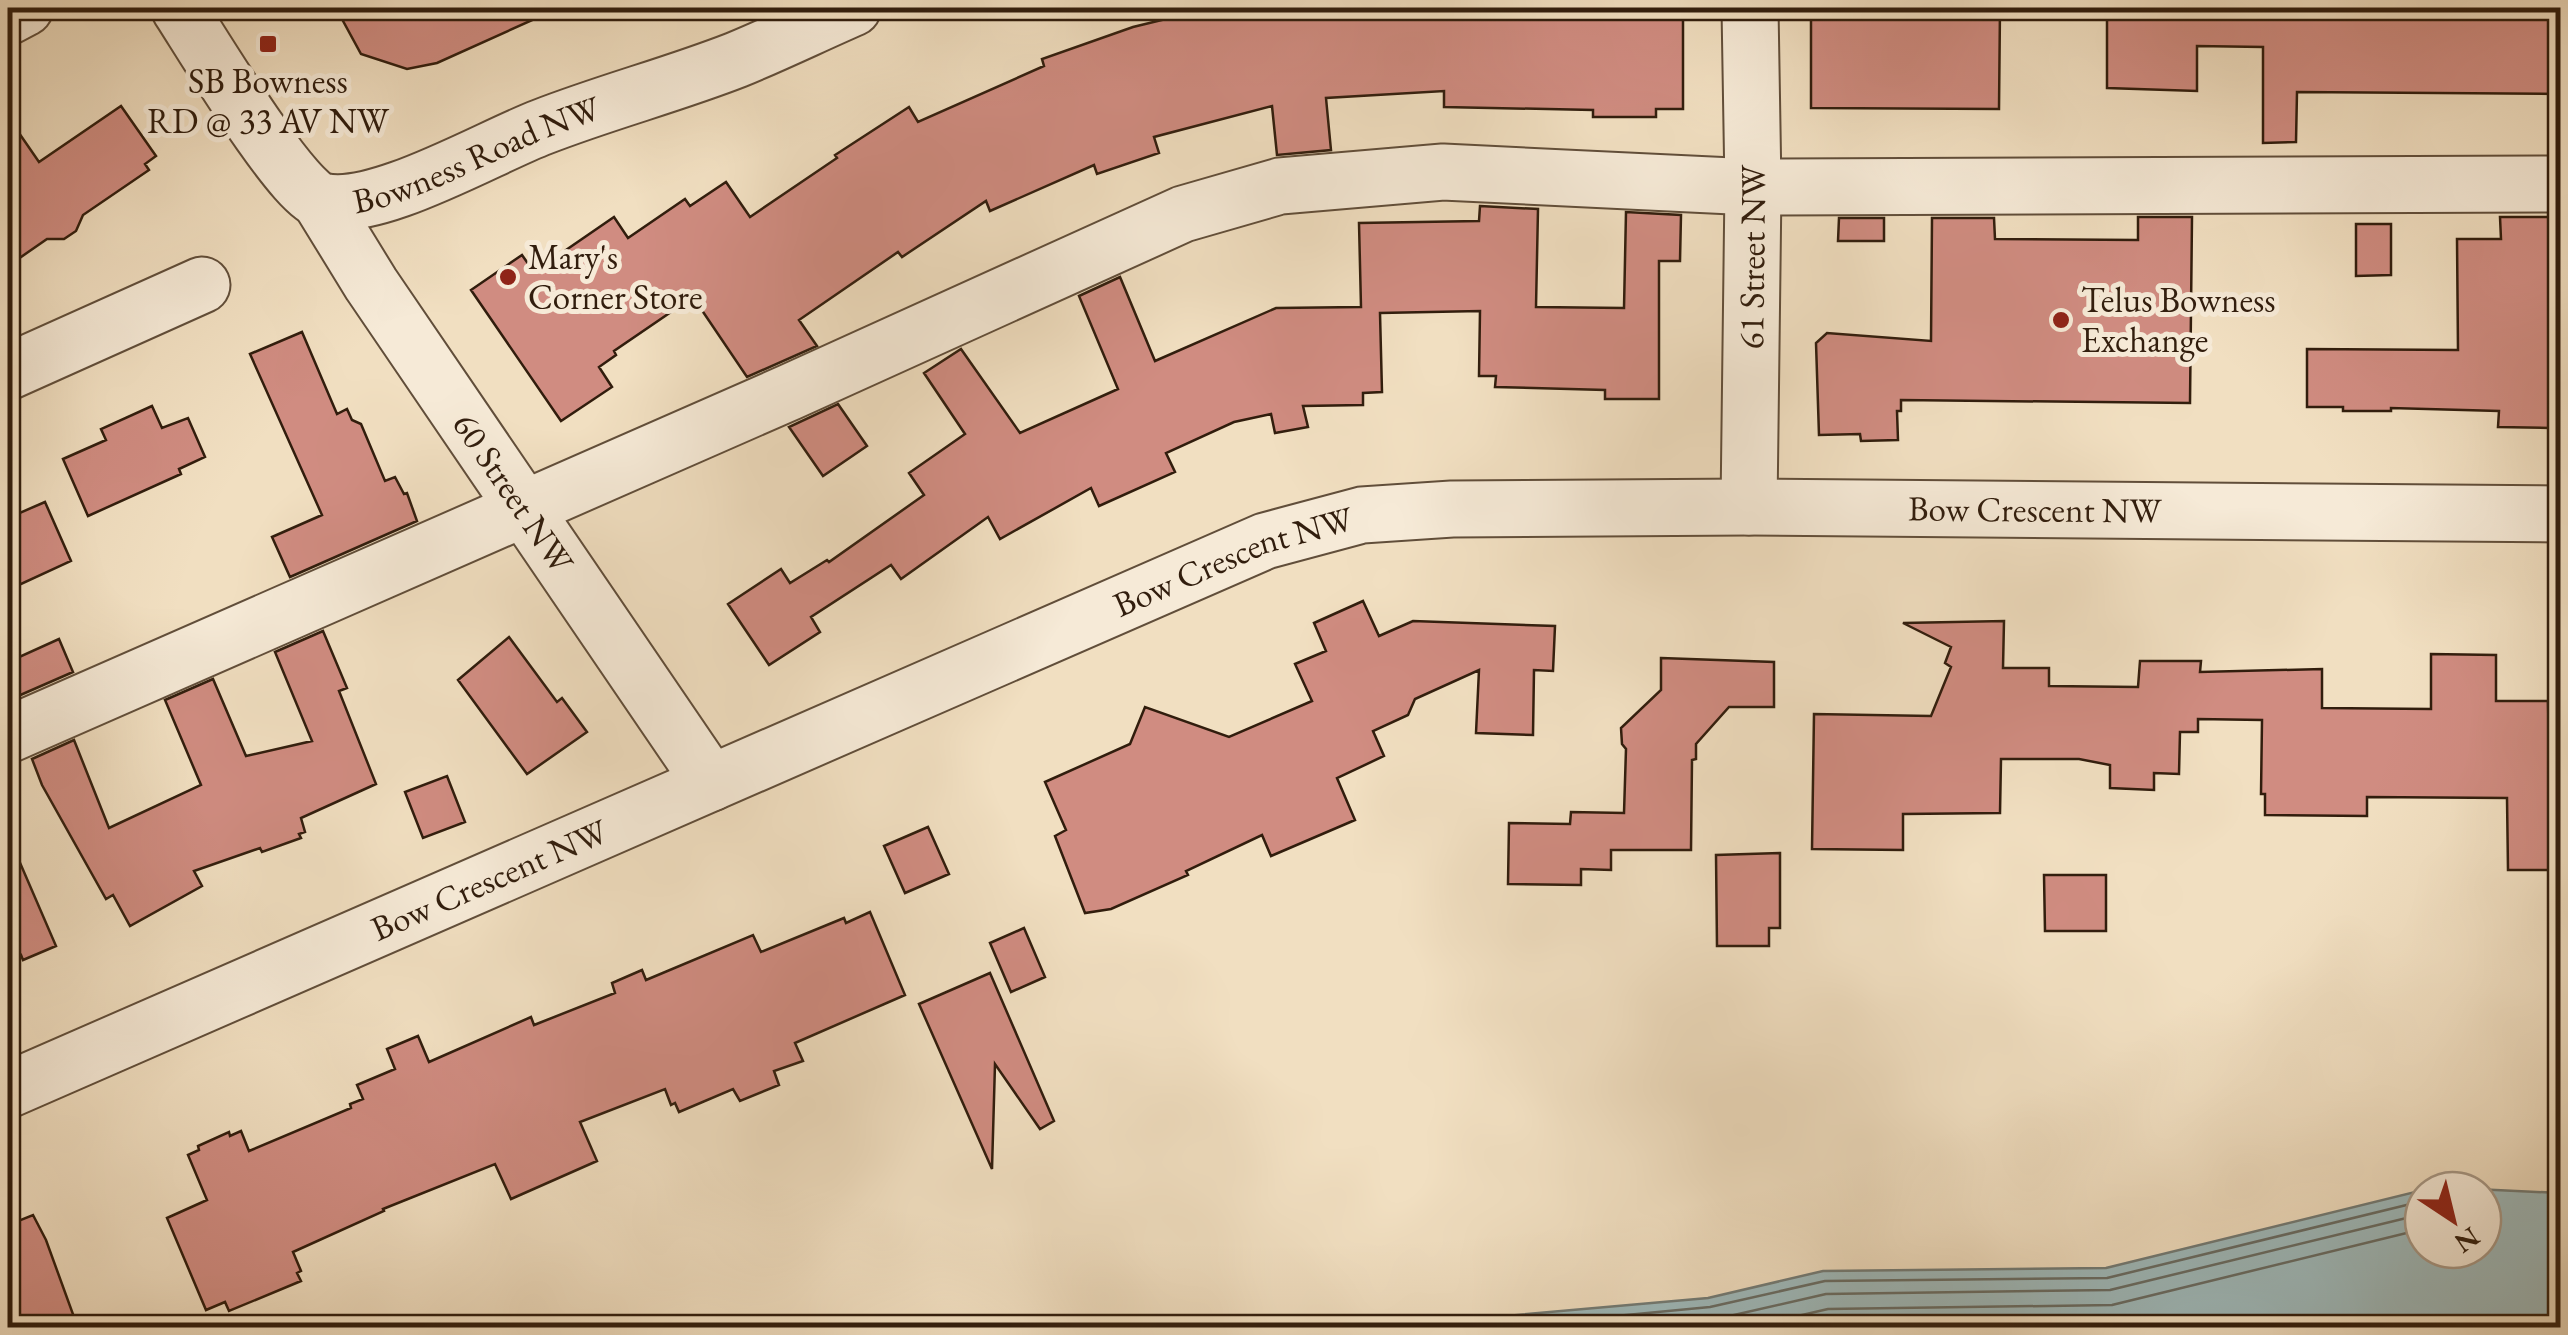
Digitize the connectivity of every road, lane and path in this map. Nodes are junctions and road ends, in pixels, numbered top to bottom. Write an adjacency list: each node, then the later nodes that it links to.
1 (25, 8): 5 (street)
2 (179, 8): 8 (street, Bowness Road NW)
3 (854, 8): 8 (street, Bowness Road NW)
4 (1750, 8): 7 (street, 61 Street NW)
5 (8, 17)
6 (2560, 184): 7 (street)
7 (1753, 187): 11 (street); 12 (street, 61 Street NW)
8 (320, 201): 11 (street, 60 Street NW)
9 (202, 286): 10 (street)
10 (8, 372)
11 (526, 507): 14 (street); 15 (street, 60 Street NW)
12 (1749, 507): 13 (street, Bow Crescent NW); 15 (street, Bow Crescent NW)
13 (2560, 514)
14 (8, 735)
15 (711, 783): 16 (street, Bow Crescent NW)
16 (8, 1090)

